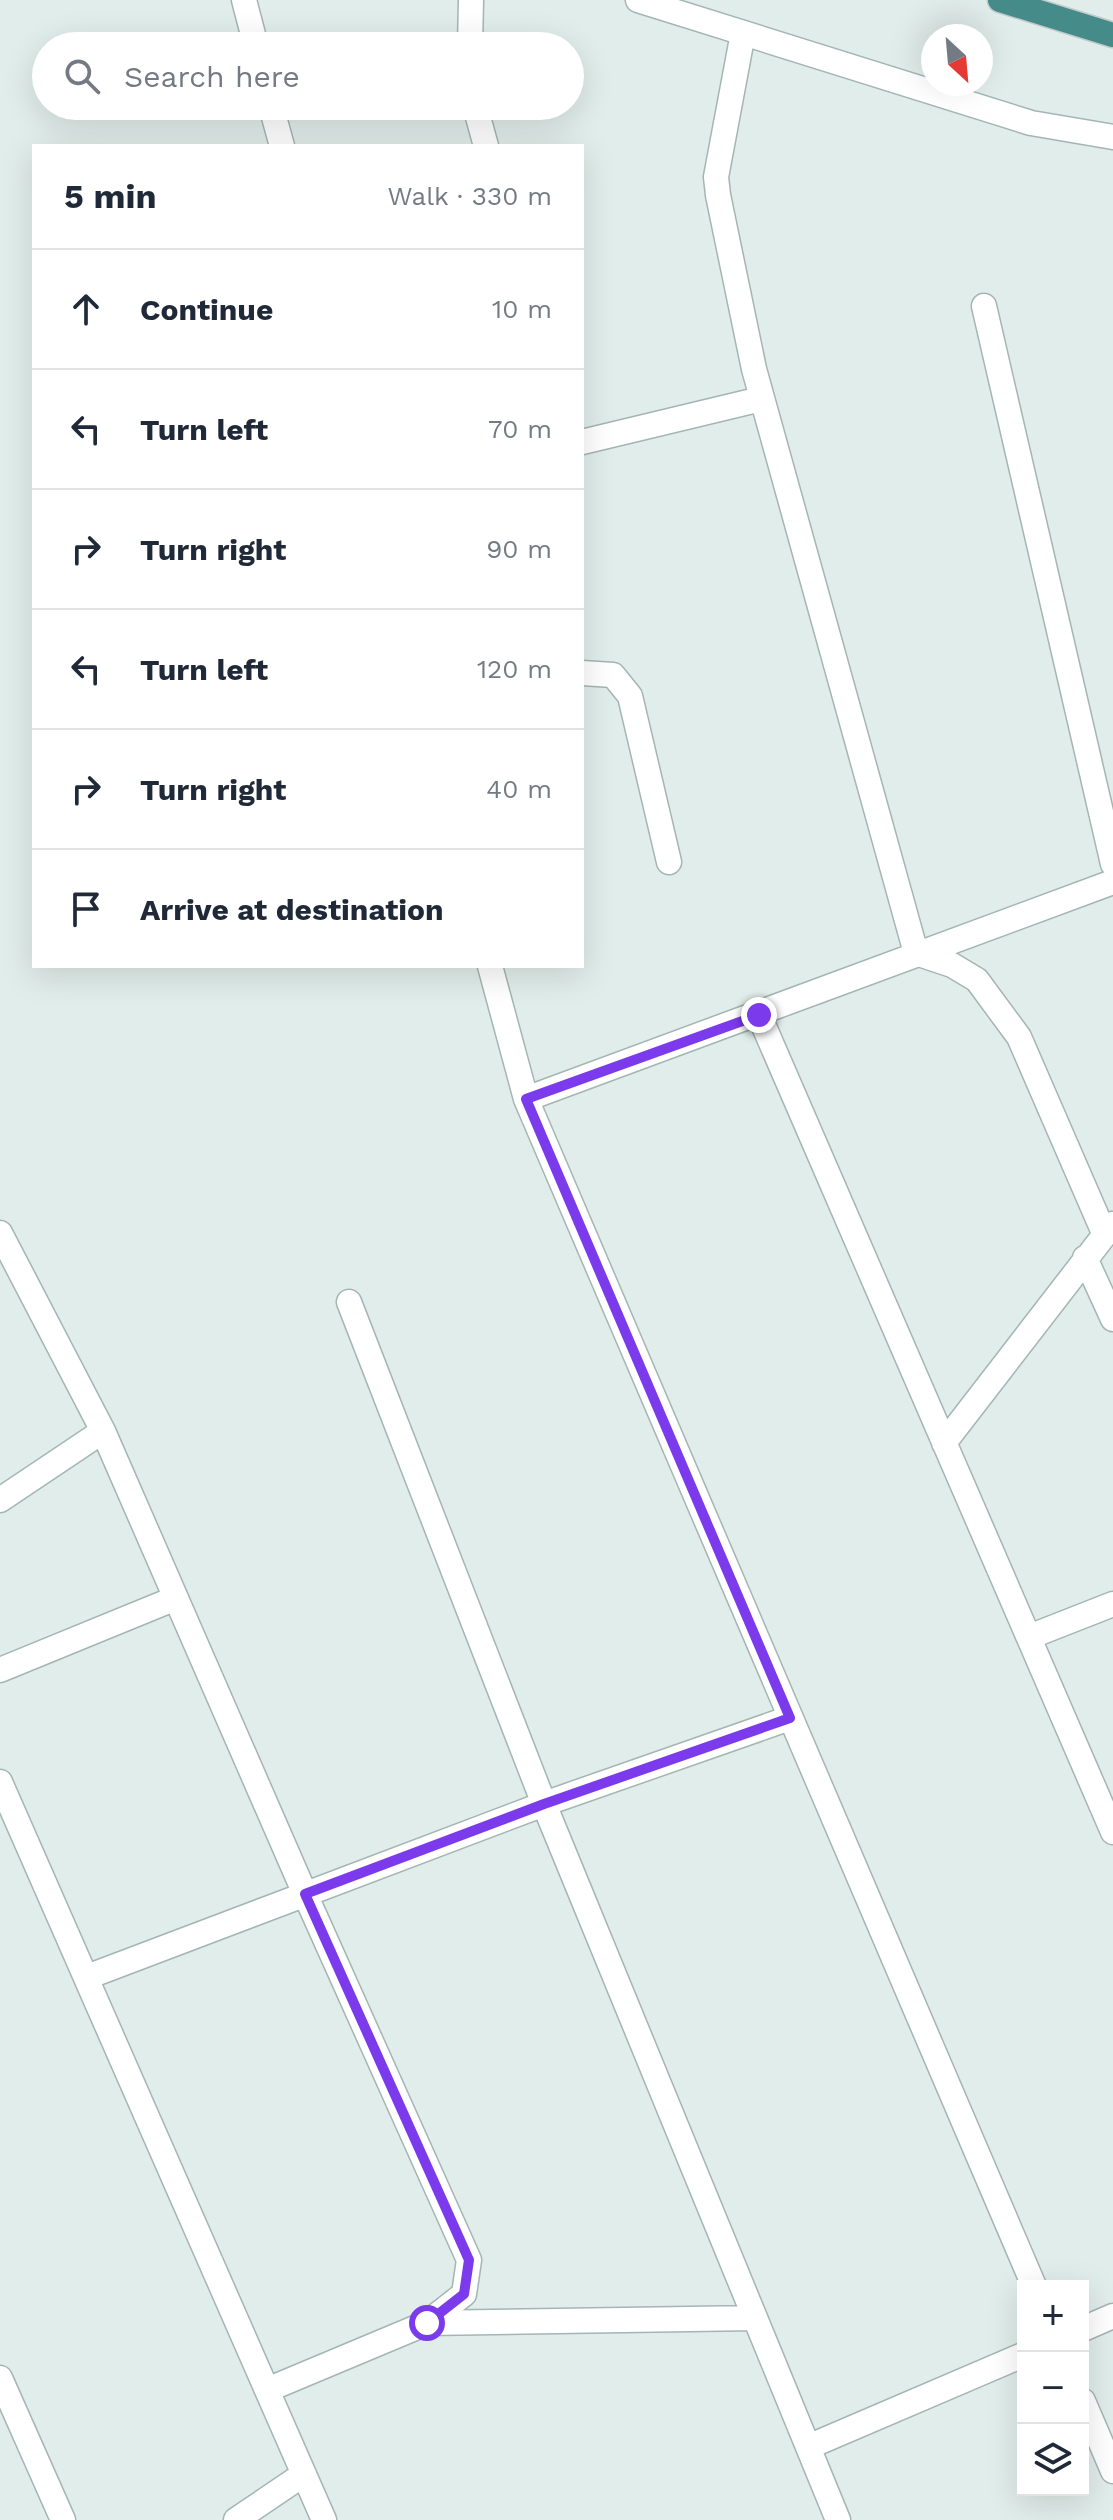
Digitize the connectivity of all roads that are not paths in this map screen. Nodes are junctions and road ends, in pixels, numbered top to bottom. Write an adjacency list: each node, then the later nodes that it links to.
1 (244, 0): 5 (street)
2 (471, 0): 6 (street)
3 (638, 0): 7 (street)
4 (1000, 0): 8 (highway)
5 (252, 32)
6 (470, 32)
7 (743, 33): 11 (street); 15 (street)
8 (1113, 35)
9 (275, 120): 12 (street)
10 (479, 120): 13 (street)
11 (1113, 137)
12 (281, 144)
13 (485, 144)
14 (984, 306): 19 (street)
15 (761, 399): 16 (street); 21 (street)
16 (584, 442)
17 (584, 673): 18 (street)
18 (669, 862)
19 (1113, 864)
20 (1113, 882): 21 (street)
21 (916, 953): 23 (street); 25 (street)
22 (491, 968): 24 (street)
23 (759, 1015): 24 (street); 31 (street)
24 (526, 1099): 37 (street)
25 (1108, 1228): 27 (street)
26 (0, 1233): 30 (street)
27 (1085, 1258): 29 (street); 31 (street)
28 (349, 1302): 39 (street)
29 (1113, 1319)
30 (103, 1431): 32 (street); 33 (street)
31 (944, 1443): 35 (street)
32 (0, 1500)
33 (176, 1598): 36 (street); 41 (street)
34 (1113, 1604): 35 (street)
35 (1029, 1637): 40 (street)
36 (0, 1670)
37 (790, 1718): 39 (street); 43 (street)
38 (0, 1782): 42 (street)
39 (544, 1804): 41 (street); 45 (street)
40 (1113, 1832)
41 (305, 1894): 42 (street); 46 (street)
42 (87, 1977): 50 (street)
43 (1031, 2280)
44 (1113, 2316): 47 (street)
45 (755, 2318): 46 (street); 52 (street)
46 (427, 2323): 50 (street)
47 (1089, 2326)
48 (1017, 2358): 52 (street)
49 (0, 2378): 55 (street)
50 (267, 2390): 54 (street)
51 (1089, 2415): 53 (street)
52 (808, 2447): 58 (street)
53 (1113, 2471)
54 (304, 2474): 56 (street); 57 (street)
55 (63, 2520)
56 (236, 2520)
57 (324, 2520)
58 (838, 2520)

